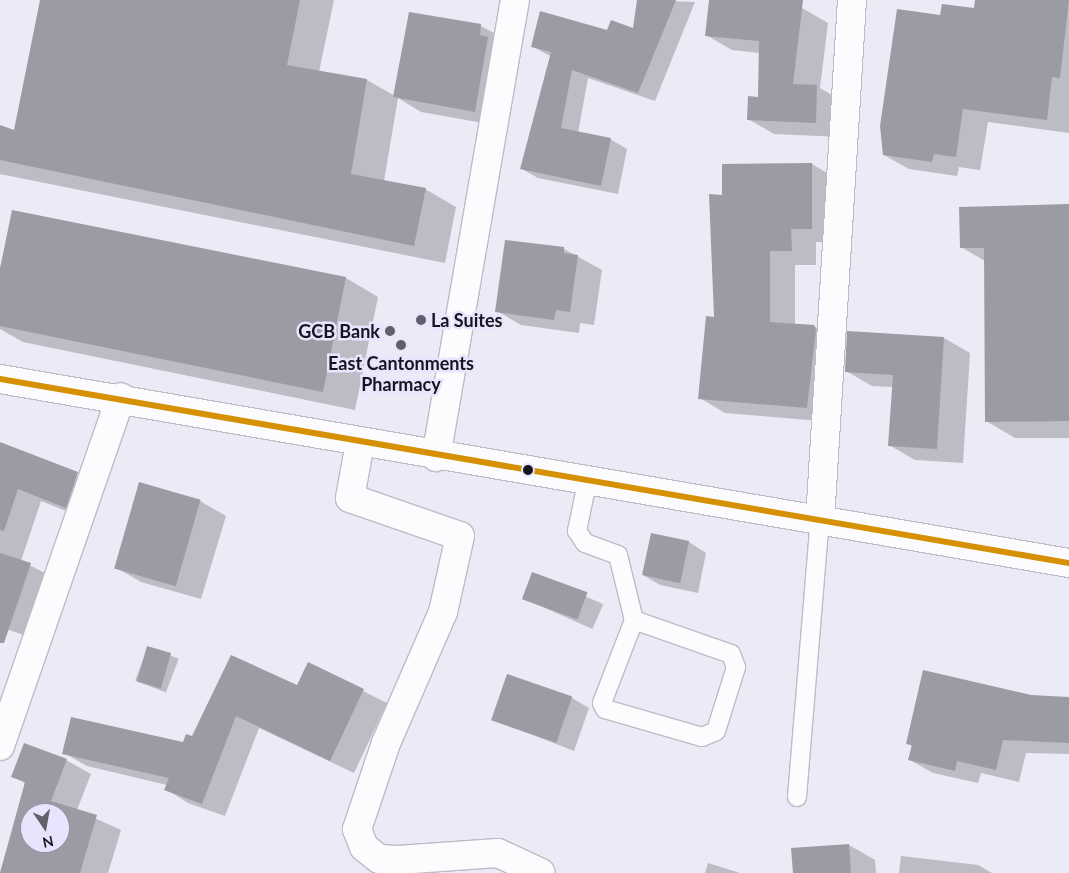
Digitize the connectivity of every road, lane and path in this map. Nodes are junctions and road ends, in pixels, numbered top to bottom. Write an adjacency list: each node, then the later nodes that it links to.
1 (516, 0): 6 (street)
2 (852, 0): 8 (street)
3 (0, 379): 4 (street)
4 (121, 397): 5 (street); 11 (street)
5 (360, 443): 6 (street); 13 (street)
6 (436, 457): 7 (street)
7 (586, 483): 8 (street); 10 (lane)
8 (820, 520): 9 (street); 12 (lane)
9 (1069, 563)
10 (634, 620): 10 (lane)
11 (0, 746)
12 (797, 797)
13 (541, 873)

